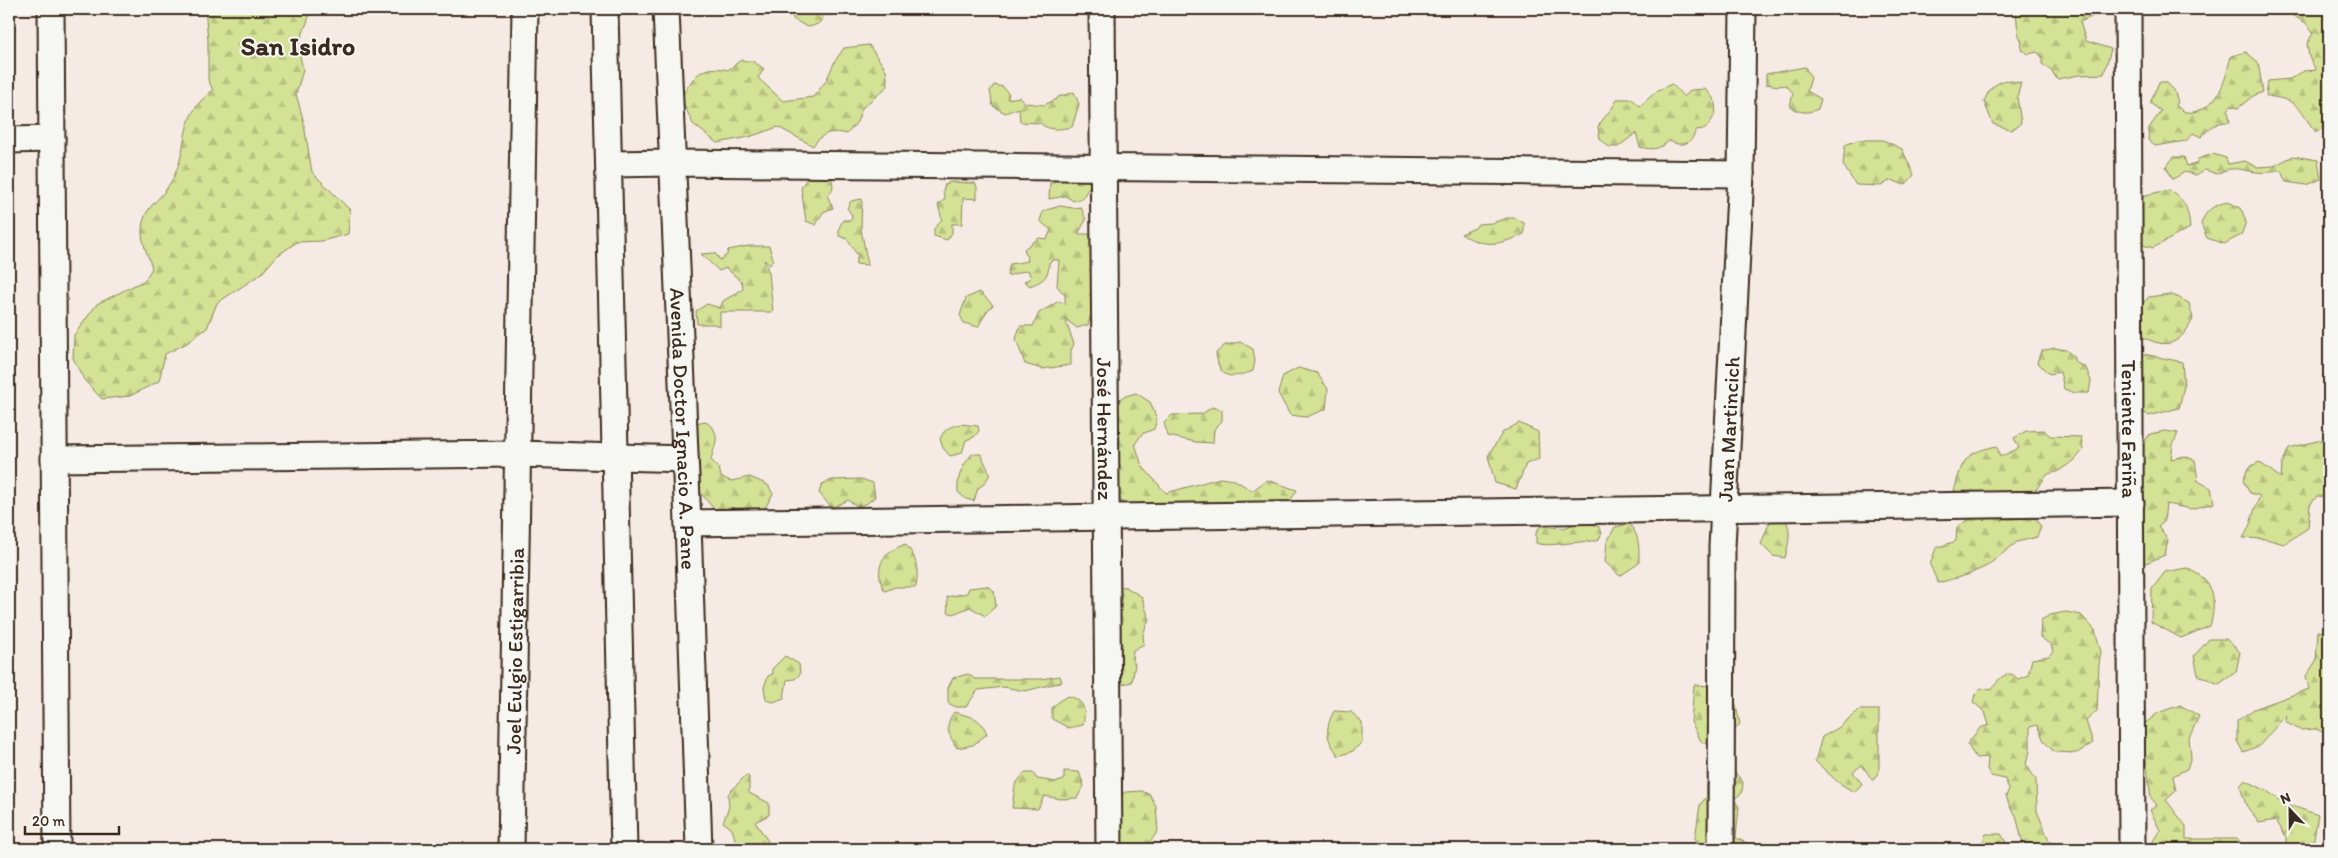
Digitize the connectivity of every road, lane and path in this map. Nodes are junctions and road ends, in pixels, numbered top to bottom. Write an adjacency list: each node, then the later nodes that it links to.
1 (51, 9): 8 (street)
2 (525, 9): 14 (street, Joel Eulgio Estigarribia)
3 (605, 9): 11 (street)
4 (666, 9): 10 (street, Avenida Doctor Ignacio A. Pane)
5 (1102, 9): 12 (street, José Hernández)
6 (1743, 9): 13 (street, Juan Martincich)
7 (2128, 9): 18 (street, Teniente Fariña)
8 (52, 139): 9 (street); 16 (street)
9 (9, 140)
10 (672, 163): 11 (street); 12 (street); 17 (street, Avenida Doctor Ignacio A. Pane)
11 (610, 164): 15 (street)
12 (1104, 168): 13 (street); 20 (street, José Hernández)
13 (1741, 174): 19 (street, Juan Martincich)
14 (518, 454): 15 (street); 16 (street); 23 (street, Joel Eulgio Estigarribia)
15 (616, 458): 17 (street); 24 (street)
16 (54, 459): 22 (street)
17 (685, 459): 21 (street, Avenida Doctor Ignacio A. Pane)
18 (2131, 503): 19 (street); 28 (street, Teniente Fariña)
19 (1724, 508): 20 (street); 27 (street, Juan Martincich)
20 (1106, 518): 21 (street); 26 (street, José Hernández)
21 (688, 523): 25 (street, Avenida Doctor Ignacio A. Pane)
22 (57, 849)
23 (511, 849)
24 (624, 849)
25 (699, 849)
26 (1109, 849)
27 (1721, 849)
28 (2132, 849)

